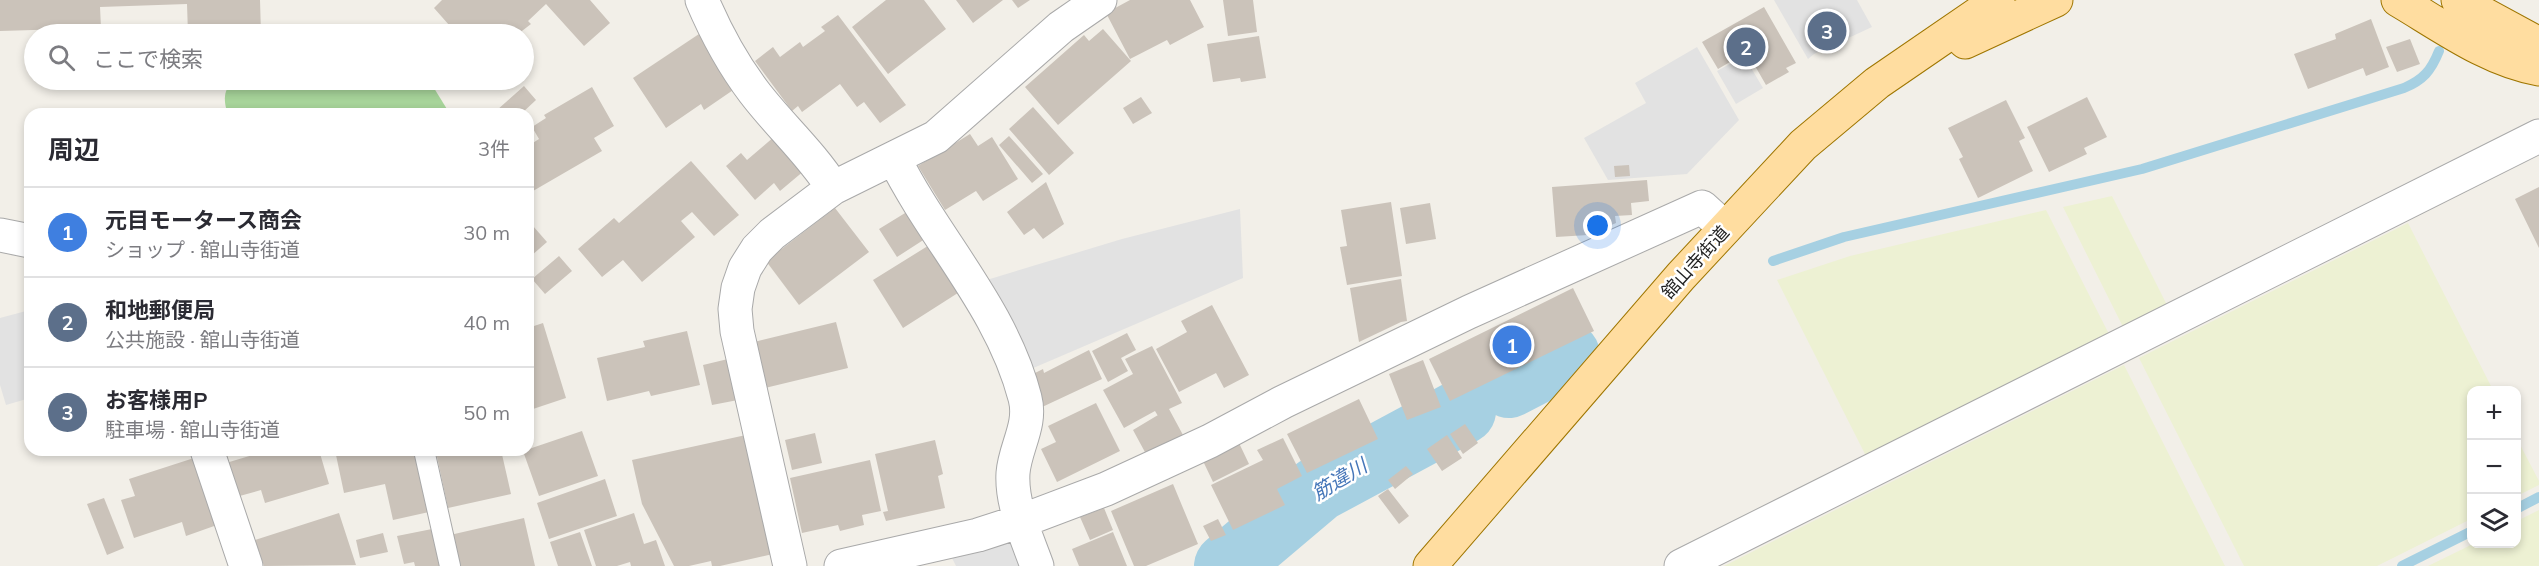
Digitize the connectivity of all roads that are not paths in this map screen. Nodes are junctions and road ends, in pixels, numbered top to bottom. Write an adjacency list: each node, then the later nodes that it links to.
1 (702, 0): 12 (street)
2 (1100, 0): 11 (street)
3 (1998, 0): 9 (main road, 舘山寺街道)
4 (2056, 0): 9 (main road)
5 (2398, 0): 8 (main road)
6 (2458, 0): 7 (main road)
7 (2539, 44)
8 (2539, 69)
9 (1882, 79): 13 (main road, 舘山寺街道)
10 (2539, 136): 25 (street)
11 (894, 158): 12 (street); 18 (street)
12 (833, 188): 21 (street)
13 (1725, 228): 18 (street); 24 (main road, 舘山寺街道)
14 (0, 235): 15 (street)
15 (24, 240)
16 (209, 456): 19 (street)
17 (425, 456): 20 (lane)
18 (1021, 521): 22 (street); 23 (street)
19 (246, 566)
20 (450, 566)
21 (790, 566)
22 (841, 566)
23 (1037, 566)
24 (1430, 566)
25 (1681, 566)

